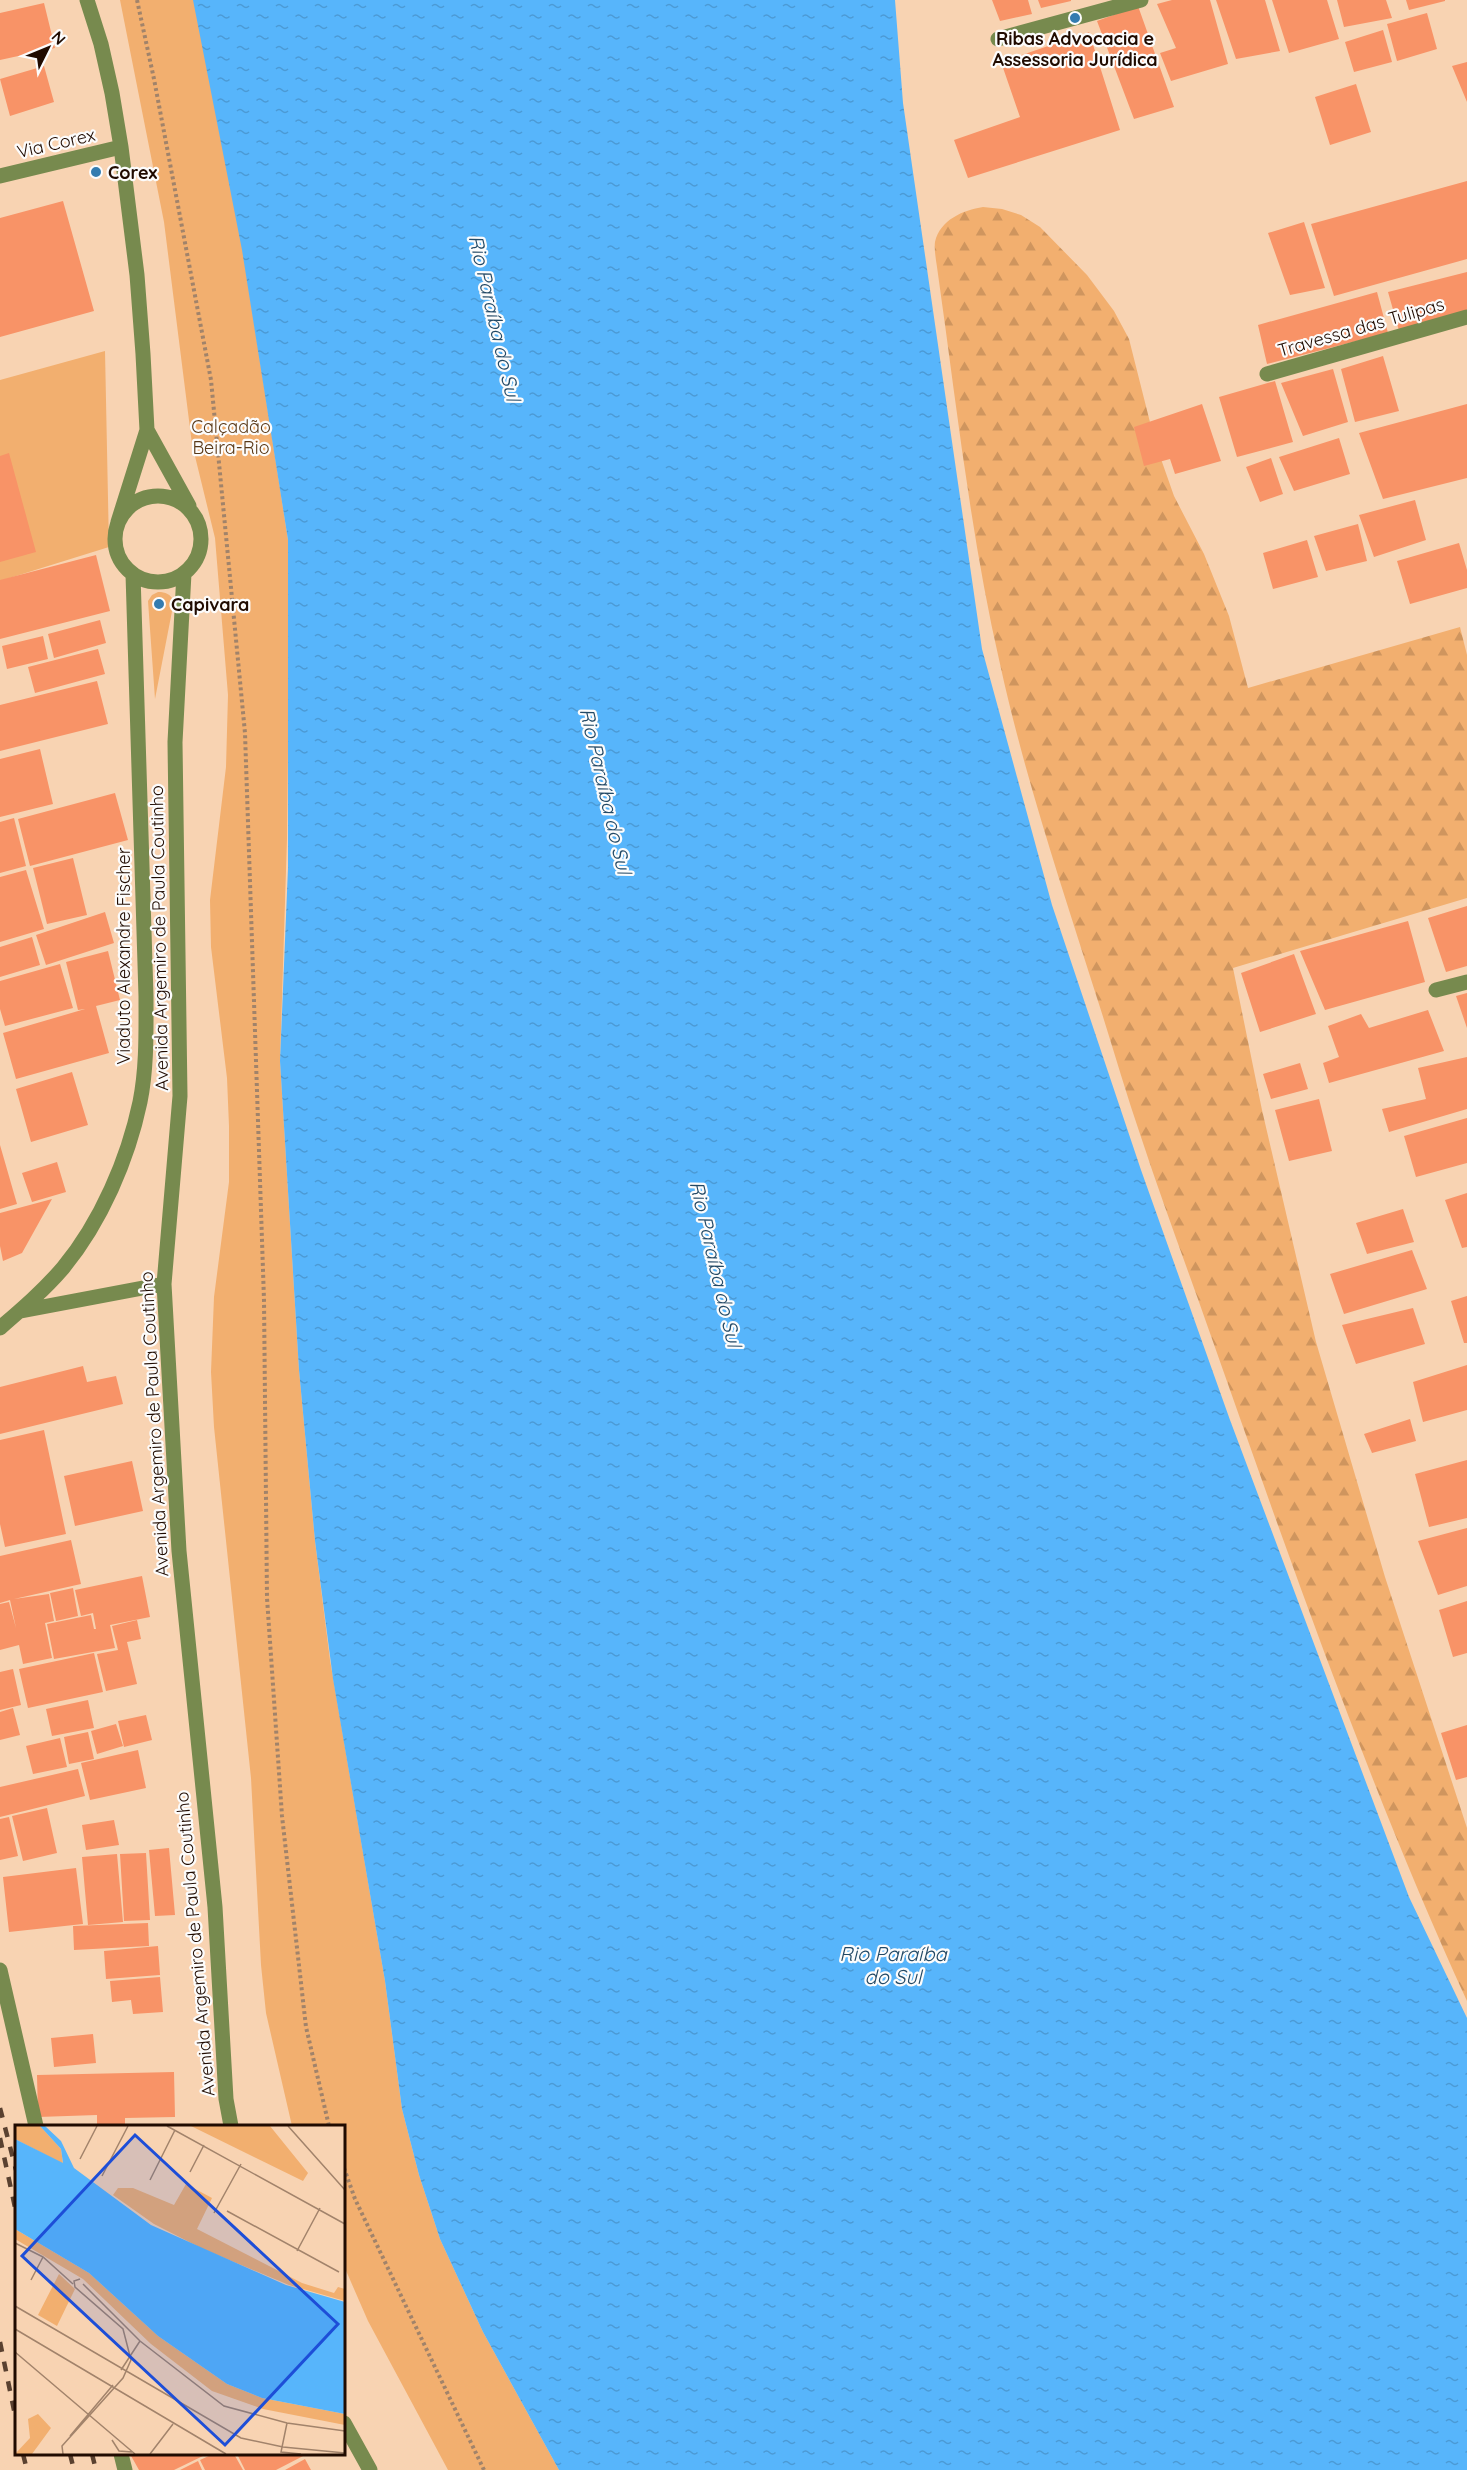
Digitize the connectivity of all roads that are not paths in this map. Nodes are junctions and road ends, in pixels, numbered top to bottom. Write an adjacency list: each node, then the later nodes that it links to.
1 (87, 0): 4 (street)
2 (1141, 0): 3 (street)
3 (998, 39)
4 (121, 147): 5 (street, Via Corex); 8 (street)
5 (0, 176)
6 (1467, 316): 7 (street, Travessa das Tulipas)
7 (1267, 374)
8 (147, 430): 9 (street); 10 (street)
9 (195, 518): 10 (street); 11 (street)
10 (118, 522): 12 (street)
11 (184, 573): 12 (street); 15 (street, Avenida Argemiro de Paula Coutinho)
12 (134, 574): 17 (street, Viaduto Alexandre Fischer)
13 (1467, 982): 14 (street)
14 (1436, 990)
15 (164, 1284): 16 (street); 20 (street, Avenida Argemiro de Paula Coutinho)
16 (0, 1315)
17 (0, 1328)
18 (0, 1970): 19 (street)
19 (36, 2125)
20 (231, 2125)
21 (345, 2425): 24 (street)
22 (121, 2455): 23 (street)
23 (125, 2470)
24 (370, 2470)

